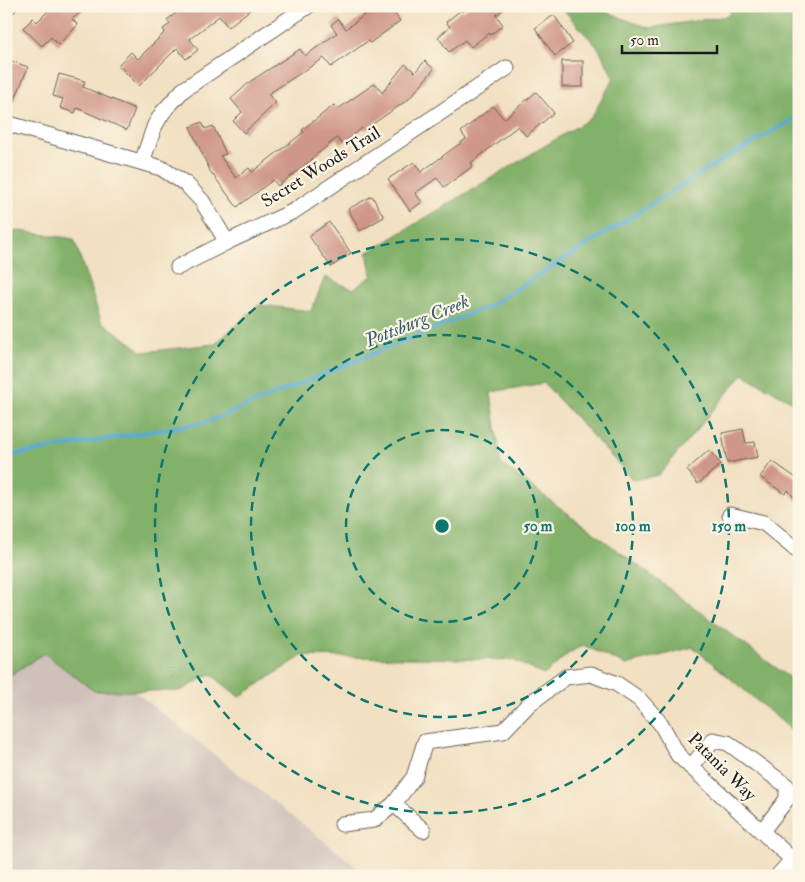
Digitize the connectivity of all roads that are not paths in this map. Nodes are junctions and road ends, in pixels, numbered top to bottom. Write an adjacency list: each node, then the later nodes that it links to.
1 (308, 6): 4 (street)
2 (507, 68): 5 (street, Secret Woods Trail)
3 (6, 123): 4 (street)
4 (142, 162): 5 (street)
5 (227, 242): 6 (street, Secret Woods Trail)
6 (178, 267)
7 (730, 515): 8 (street)
8 (799, 552)
9 (691, 767): 10 (street, Patania Way); 13 (street, Patania Way); 13 (street)
10 (394, 804): 11 (street, Patania Way); 12 (street)
11 (342, 824)
12 (423, 830)
13 (762, 831): 14 (street, Patania Way)
14 (791, 864)

